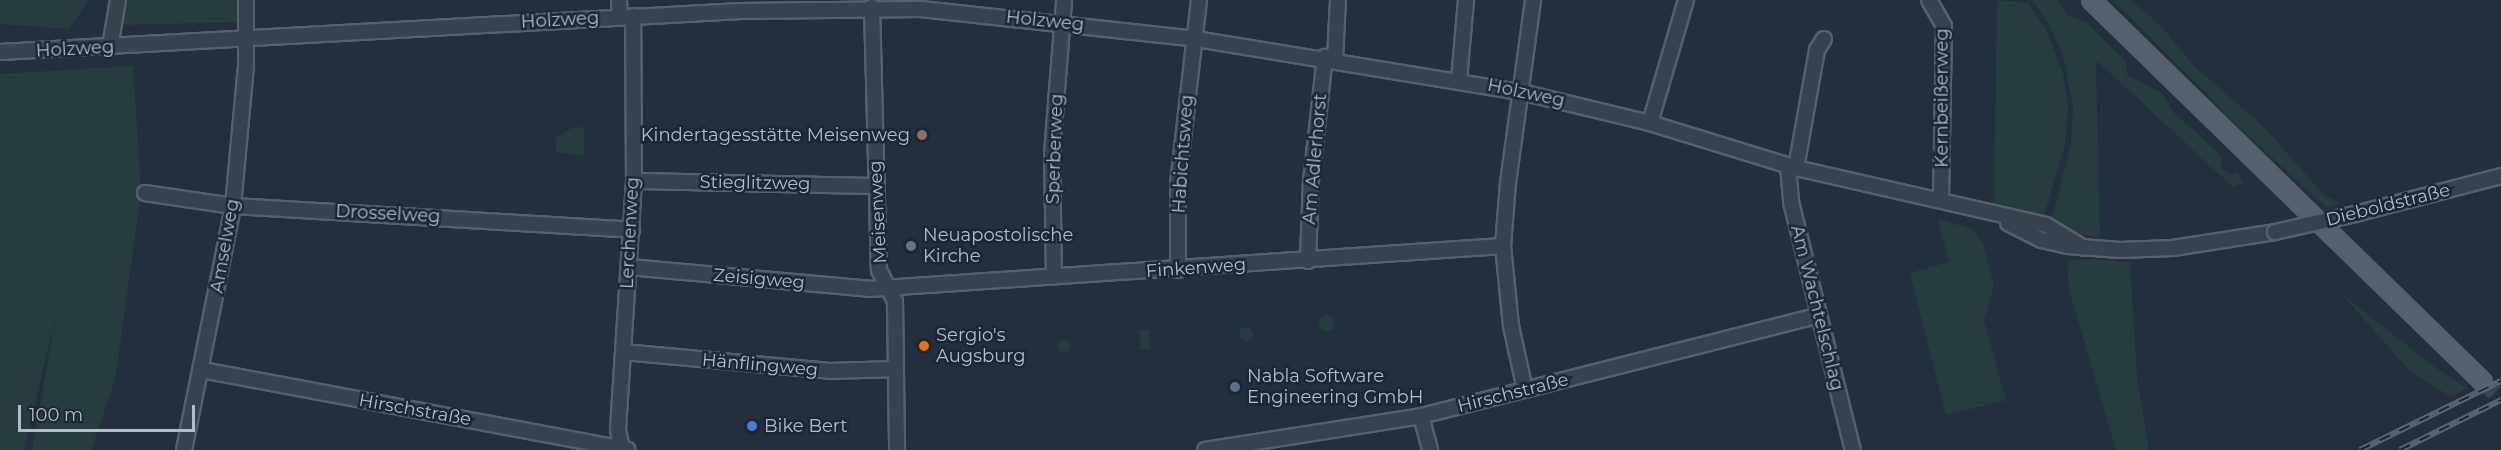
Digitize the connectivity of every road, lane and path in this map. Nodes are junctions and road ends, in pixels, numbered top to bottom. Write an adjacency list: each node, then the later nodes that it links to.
1 (118, 0): 19 (street)
2 (246, 0): 18 (street, Amselweg)
3 (619, 0): 14 (street, Lerchenweg)
4 (1064, 0): 15 (street, Sperberweg)
5 (1199, 0): 16 (street, Habichtsweg)
6 (1338, 0): 21 (street, Am Adlerhorst)
7 (1466, 0): 22 (street)
8 (1533, 0): 23 (street)
9 (1686, 0): 24 (street)
10 (1929, 0): 30 (street, Kernbeißerweg)
11 (2091, 0): 44 (main road)
12 (921, 4): 13 (street, Holzweg); 15 (street, Holzweg)
13 (872, 7): 14 (street, Holzweg); 28 (street, Meisenweg)
14 (627, 17): 18 (street, Holzweg); 27 (street, Lerchenweg)
15 (1061, 22): 16 (street, Holzweg); 38 (street, Sperberweg)
16 (1196, 39): 21 (street, Holzweg); 37 (street, Habichtsweg)
17 (1824, 39): 25 (street, Am Wachtelschlag)
18 (246, 40): 19 (street, Holzweg); 31 (street, Amselweg)
19 (110, 47): 20 (street, Holzweg)
20 (0, 52)
21 (1330, 58): 22 (street, Holzweg); 35 (street, Am Adlerhorst)
22 (1459, 80): 23 (street, Holzweg)
23 (1521, 92): 24 (street, Holzweg); 33 (street)
24 (1650, 123): 25 (street, Holzweg)
25 (1792, 167): 30 (street, Holzweg); 40 (street, Am Wachtelschlag)
26 (2501, 177): 34 (street, Dieboldstraße, bridge)
27 (634, 181): 28 (street, Stieglitzweg); 32 (street, Lerchenweg)
28 (876, 186): 39 (street, Meisenweg)
29 (145, 193): 31 (street, Drosselweg)
30 (1941, 200): 34 (street, Holzweg)
31 (233, 206): 32 (street, Drosselweg); 43 (street, Amselweg)
32 (632, 230): 36 (street, Lerchenweg)
33 (1503, 246): 35 (street, Finkenweg); 45 (street)
34 (2099, 249)
35 (1308, 261): 37 (street, Finkenweg)
36 (629, 267): 39 (street, Zeisigweg); 41 (street, Lerchenweg)
37 (1178, 270): 38 (street, Finkenweg)
38 (1054, 276): 39 (street, Finkenweg)
39 (889, 288): 42 (street, Meisenweg)
40 (1817, 316): 45 (street, Hirschstraße); 53 (street, Am Wachtelschlag)
41 (623, 352): 42 (street, Hänflingweg); 48 (street, Lerchenweg)
42 (896, 369): 50 (street, Meisenweg)
43 (202, 370): 48 (street, Hirschstraße); 49 (street, Amselweg)
44 (2483, 382)
45 (1525, 390): 46 (street, Hirschstraße)
46 (1421, 416): 47 (street, Hirschstraße); 52 (street)
47 (1248, 447): 51 (street, Hirschstraße)
48 (624, 449)
49 (184, 450)
50 (897, 450)
51 (1205, 450)
52 (1430, 450)
53 (1853, 450)

